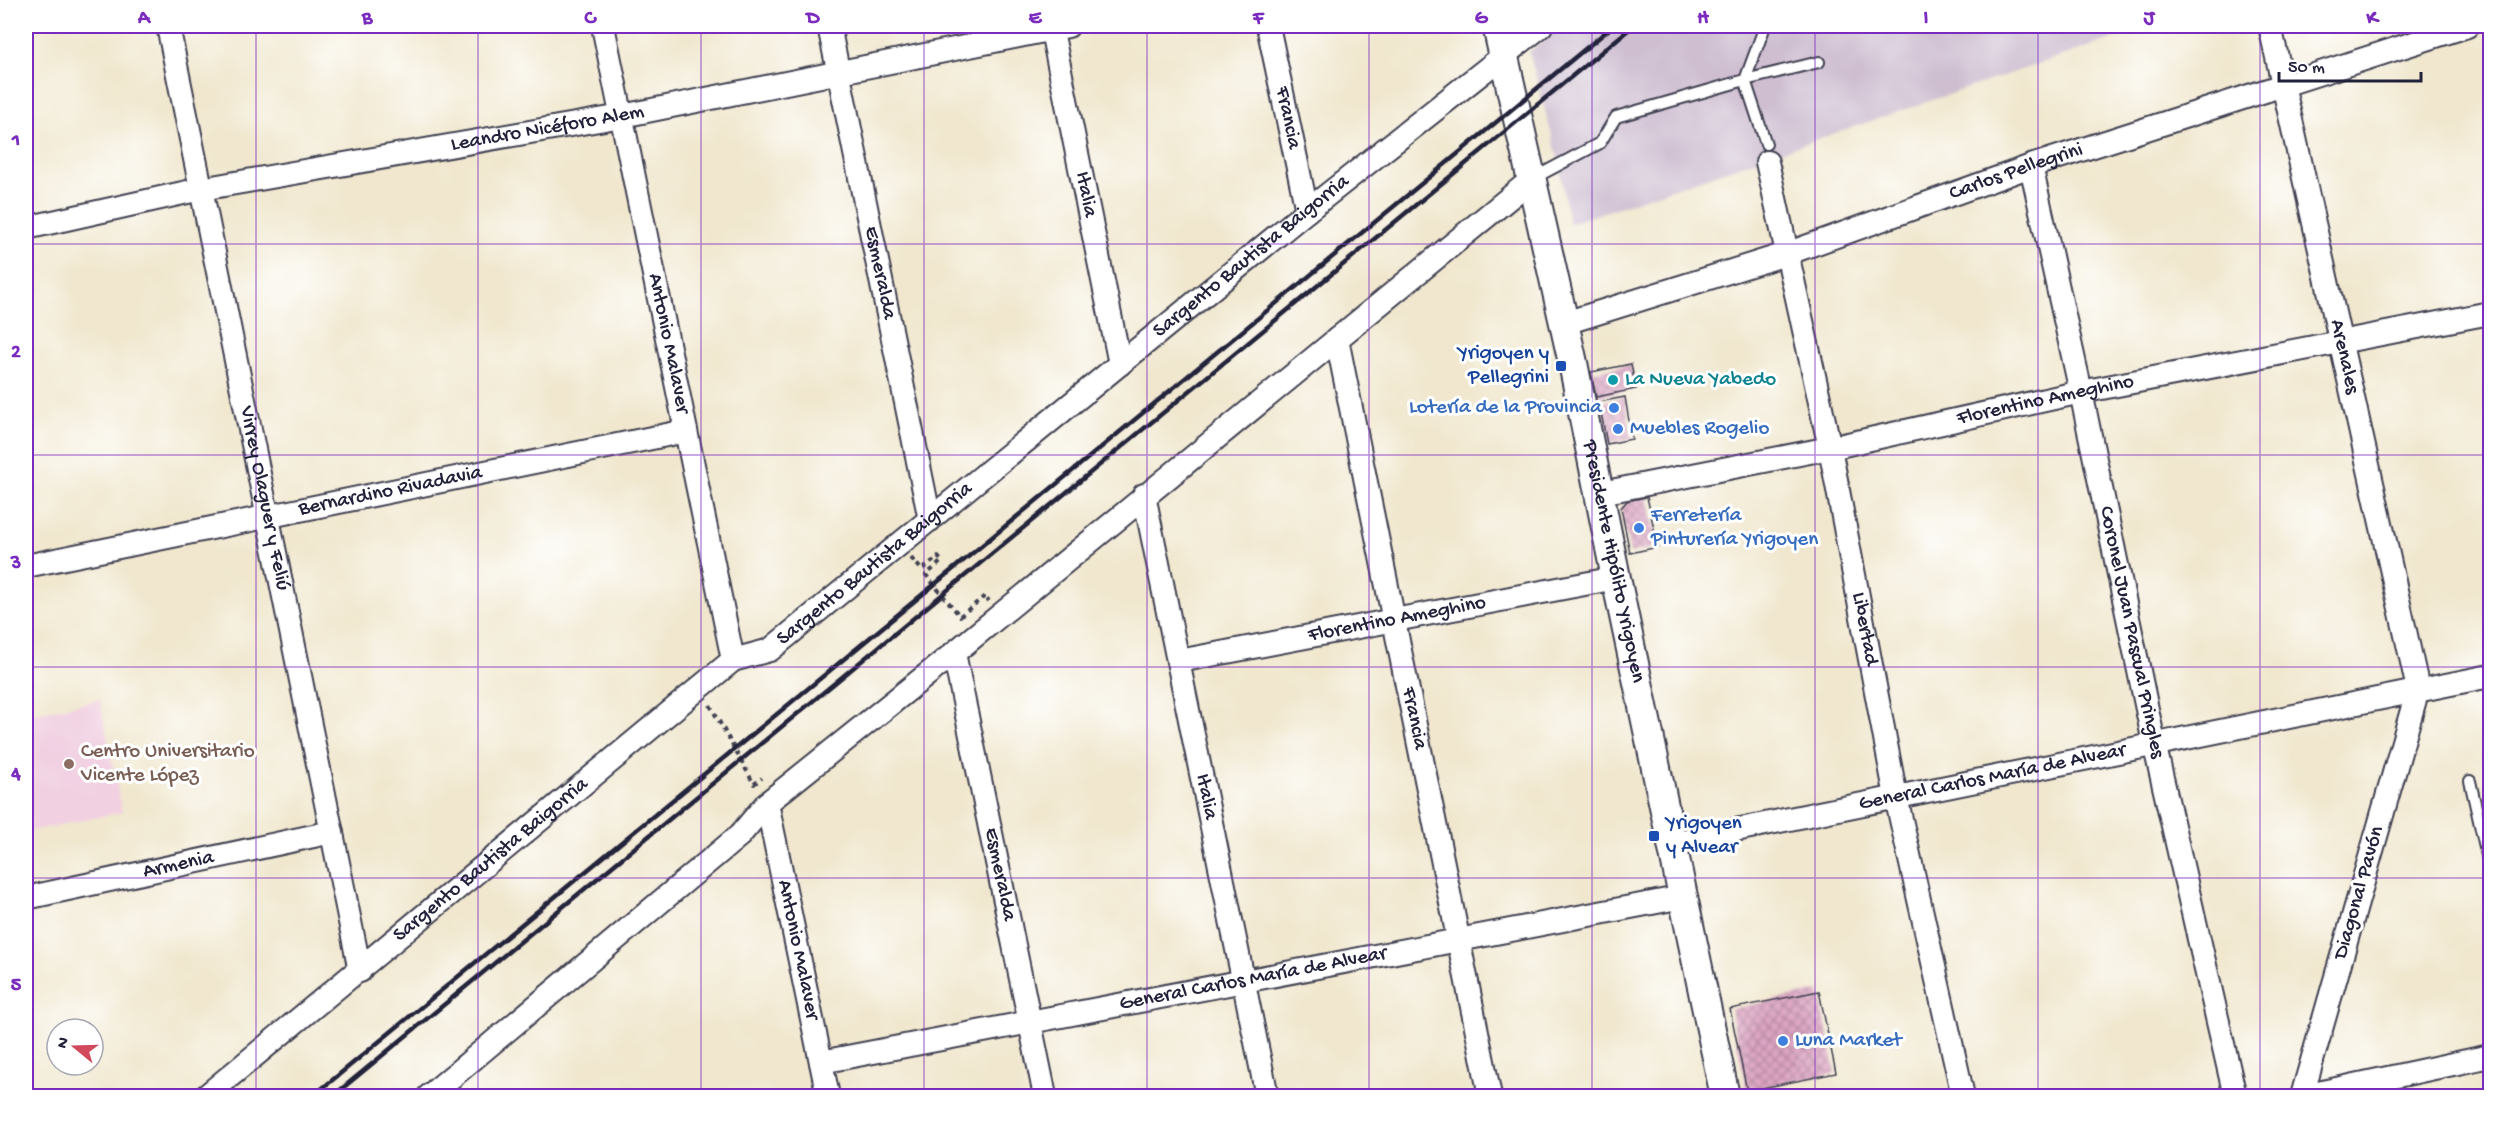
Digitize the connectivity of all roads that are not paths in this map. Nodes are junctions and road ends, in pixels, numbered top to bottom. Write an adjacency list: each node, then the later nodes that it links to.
1 (168, 26): 20 (street, Virrey Olaguer y Feliú)
2 (603, 26): 16 (street, Antonio Malaver)
3 (829, 26): 13 (street, Esmeralda)
4 (1268, 26): 21 (street, Francia)
5 (1497, 26): 11 (street, Presidente Hipólito Yrigoyen)
6 (1541, 26): 11 (street, Sargento Bautista Baigorria)
7 (1765, 26): 14 (lane)
8 (2270, 26): 15 (street, Arenales)
9 (2467, 26): 15 (street, Carlos Pellegrini)
10 (1057, 27): 13 (street, Leandro Nicéforo Alem); 28 (street, Italia)
11 (1504, 56): 19 (street, Presidente Hipólito Yrigoyen); 21 (street, Sargento Bautista Baigorria)
12 (1819, 62): 14 (lane)
13 (838, 72): 16 (street, Leandro Nicéforo Alem); 35 (street, Esmeralda)
14 (1745, 80): 17 (lane); 19 (lane)
15 (2283, 84): 18 (street, Carlos Pellegrini); 27 (street, Arenales)
16 (622, 116): 20 (street, Leandro Nicéforo Alem); 30 (street, Antonio Malaver)
17 (1767, 153): 23 (street, Libertad)
18 (2031, 166): 23 (street, Carlos Pellegrini); 29 (street, Coronel Juan Pascual Pringles)
19 (1531, 180): 25 (street, Presidente Hipólito Yrigoyen); 26 (street)
20 (201, 189): 22 (street, Leandro Nicéforo Alem); 34 (street, Virrey Olaguer y Feliú)
21 (1307, 211): 28 (street, Sargento Bautista Baigorria)
22 (26, 228)
23 (1786, 254): 25 (street, Carlos Pellegrini); 31 (street, Libertad)
24 (2490, 313): 27 (street, Florentino Ameghino)
25 (1564, 323): 32 (street, Presidente Hipólito Yrigoyen)
26 (1337, 339): 33 (street); 38 (street, Francia)
27 (2340, 341): 29 (street, Florentino Ameghino); 43 (street, Arenales)
28 (1120, 364): 35 (street, Sargento Bautista Baigorria)
29 (2081, 392): 31 (street, Florentino Ameghino); 44 (street, Coronel Juan Pascual Pringles)
30 (686, 431): 34 (street, Bernardino Rivadavia); 40 (street, Antonio Malaver)
31 (1830, 448): 32 (street, Florentino Ameghino); 46 (street, Libertad)
32 (1601, 493): 37 (street, Presidente Hipólito Yrigoyen)
33 (1144, 495): 39 (street); 41 (street, Italia)
34 (268, 519): 36 (street, Bernardino Rivadavia); 48 (street, Virrey Olaguer y Feliú)
35 (930, 520): 40 (street, Sargento Bautista Baigorria)
36 (26, 566)
37 (1616, 578): 38 (street, Florentino Ameghino); 49 (street, Presidente Hipólito Yrigoyen)
38 (1394, 620): 41 (street, Florentino Ameghino); 53 (street, Francia)
39 (954, 653): 47 (street); 56 (street, Esmeralda)
40 (733, 660): 54 (street, Sargento Bautista Baigorria)
41 (1179, 661): 55 (street, Italia)
42 (2490, 676): 43 (street, General Carlos María de Alvear)
43 (2418, 690): 44 (street, General Carlos María de Alvear); 68 (street, Diagonal Pavón)
44 (2154, 743): 46 (street, General Carlos María de Alvear); 67 (street, Coronel Juan Pascual Pringles)
45 (2470, 780): 50 (lane)
46 (1896, 797): 49 (street, General Carlos María de Alvear); 66 (street, Libertad)
47 (766, 802): 58 (street, Antonio Malaver); 60 (street)
48 (332, 832): 52 (street, Armenia); 54 (street, Virrey Olaguer y Feliú)
49 (1672, 843): 51 (street, Presidente Hipólito Yrigoyen)
50 (2490, 869)
51 (1683, 897): 53 (street, General Carlos María de Alvear); 65 (street, Presidente Hipólito Yrigoyen)
52 (26, 898)
53 (1458, 939): 55 (street, General Carlos María de Alvear); 64 (street, Francia)
54 (360, 971): 59 (street, Sargento Bautista Baigorria)
55 (1243, 980): 56 (street, General Carlos María de Alvear); 63 (street, Italia)
56 (1030, 1022): 58 (street, General Carlos María de Alvear); 62 (street, Esmeralda)
57 (2490, 1056): 68 (street)
58 (821, 1062): 61 (street, Antonio Malaver)
59 (206, 1096)
60 (429, 1096)
61 (828, 1096)
62 (1045, 1096)
63 (1267, 1096)
64 (1490, 1096)
65 (1725, 1096)
66 (1963, 1096)
67 (2235, 1096)
68 (2303, 1096)

